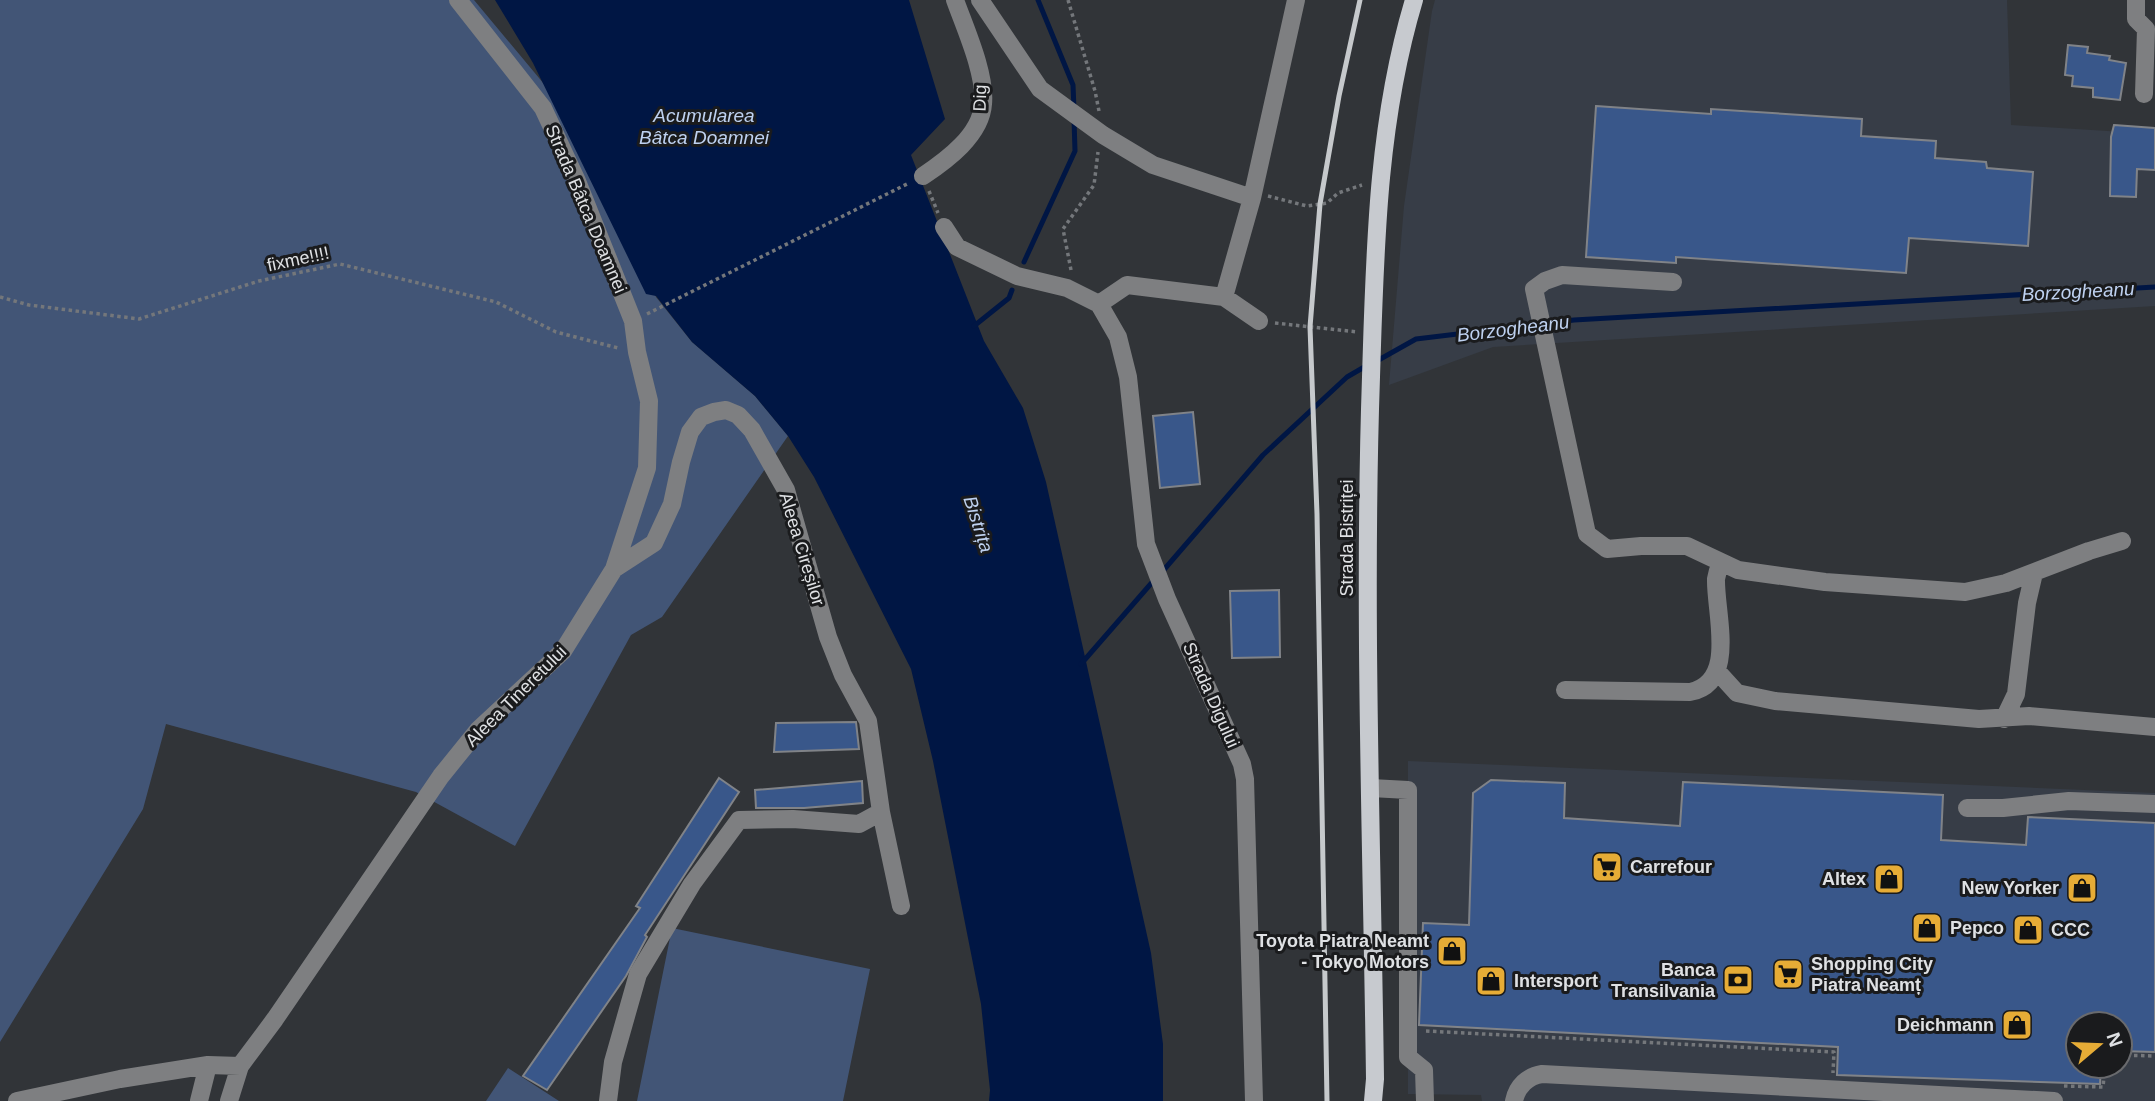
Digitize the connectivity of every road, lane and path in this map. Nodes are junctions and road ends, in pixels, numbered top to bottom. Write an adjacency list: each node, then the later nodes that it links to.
1 (458, 0): 20 (street, Strada Bâtca Doamnei)
2 (954, 0): 11 (street, Dig)
3 (980, 0): 10 (street)
4 (1068, 0): 10 (path)
5 (1296, 0): 13 (street)
6 (1414, 0): 12 (main road, Strada Bistriței)
7 (2136, 0): 8 (street)
8 (2151, 30): 9 (street)
9 (2144, 94)
10 (1103, 135): 13 (street); 16 (path)
11 (923, 176): 14 (path); 20 (path)
12 (1380, 180): 13 (path); 22 (main road, Strada Bistriței)
13 (1252, 198): 18 (street)
14 (944, 227): 16 (street)
15 (1673, 282): 25 (street)
16 (1071, 290): 19 (street)
17 (0, 296): 23 (path, fixme!!!!)
18 (1224, 297): 19 (street); 21 (street)
19 (1099, 304): 50 (street, Strada Digului)
20 (633, 321): 23 (street, Aleea Tineretului)
21 (1259, 321): 22 (path)
22 (1372, 334): 32 (main road, Strada Bistriței)
23 (638, 352): 26 (street, Aleea Tineretului)
24 (2122, 541): 27 (street)
25 (1721, 562): 27 (street); 28 (street)
26 (614, 569): 35 (street, Aleea Cireșilor); 41 (street, Aleea Tineretului)
27 (2034, 573): 30 (street)
28 (1717, 671): 29 (street); 30 (street)
29 (1565, 690)
30 (2004, 719): 31 (street)
31 (2155, 727)
32 (1371, 788): 37 (street); 43 (main road, Strada Bistriței)
33 (2155, 804): 34 (street)
34 (1967, 808)
35 (881, 812): 36 (street, Aleea Cireșilor); 49 (street)
36 (901, 906)
37 (1408, 1030): 42 (path); 53 (street)
38 (2134, 1055): 39 (path)
39 (2155, 1056)
40 (208, 1065): 41 (street); 46 (street); 47 (street)
41 (240, 1066): 48 (street, Aleea Tineretului)
42 (1833, 1077)
43 (1375, 1079): 51 (main road, Strada Bistriței); 52 (main road, Strada Bistriței)
44 (2104, 1080): 45 (path)
45 (2058, 1093): 54 (street)
46 (18, 1101)
47 (199, 1101)
48 (229, 1101)
49 (608, 1101)
50 (1254, 1101)
51 (1373, 1101)
52 (1387, 1101)
53 (1425, 1101)
54 (1514, 1101)

